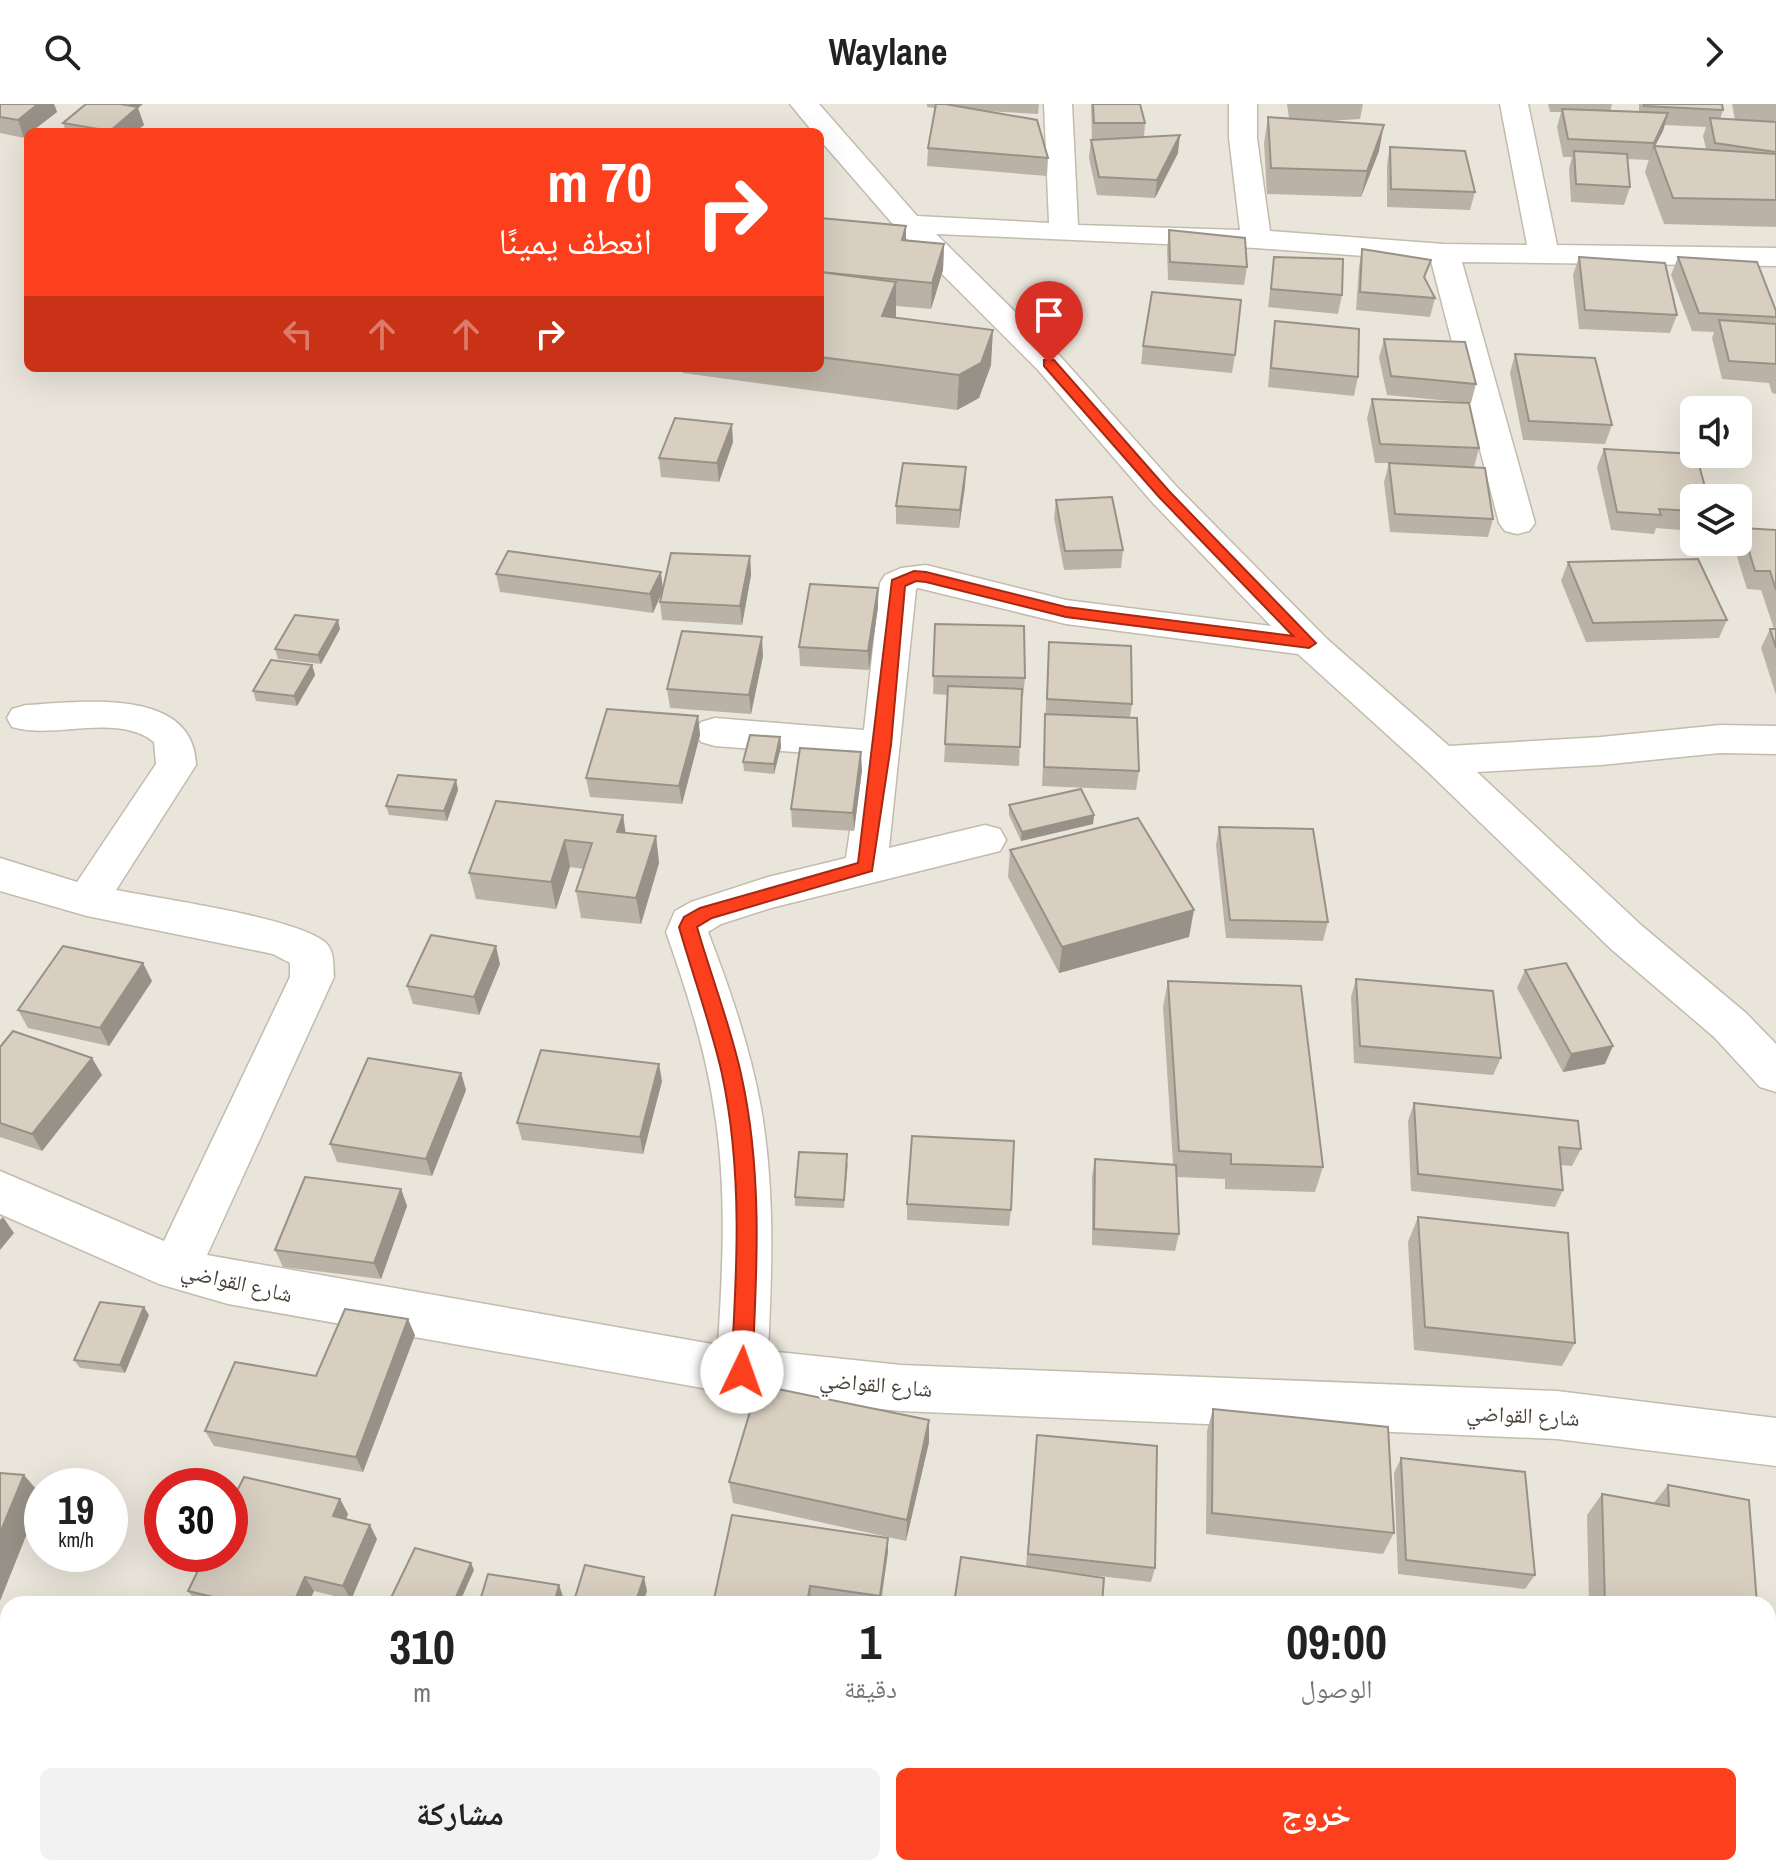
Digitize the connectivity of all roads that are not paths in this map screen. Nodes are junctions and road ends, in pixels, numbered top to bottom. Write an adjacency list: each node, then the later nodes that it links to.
1 (804, 104): 5 (street)
2 (1058, 104): 6 (street)
3 (1243, 104): 7 (street)
4 (1514, 104): 8 (street)
5 (908, 224): 6 (street); 12 (street)
6 (1064, 233): 7 (street)
7 (1256, 239): 9 (street)
8 (1543, 252): 9 (street); 10 (street)
9 (1444, 253): 11 (street)
10 (1776, 257)
11 (1517, 523)
12 (1309, 643): 16 (street); 17 (street)
13 (26, 718): 21 (street)
14 (715, 732): 16 (street)
15 (1776, 740): 17 (street)
16 (882, 745): 19 (street)
17 (1440, 760): 22 (street)
18 (985, 840): 19 (street)
19 (866, 867): 25 (street)
20 (6, 885): 21 (street)
21 (87, 900): 24 (street)
22 (1776, 1074)
23 (0, 1191): 24 (street, شارع القواضي)
24 (176, 1269): 25 (street, شارع القواضي)
25 (742, 1372): 26 (street, شارع القواضي)
26 (1776, 1442)

